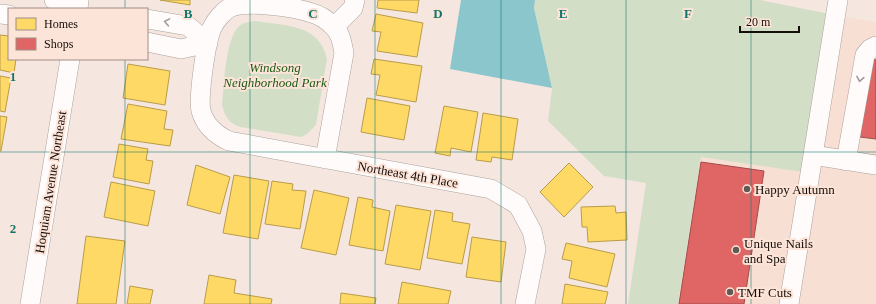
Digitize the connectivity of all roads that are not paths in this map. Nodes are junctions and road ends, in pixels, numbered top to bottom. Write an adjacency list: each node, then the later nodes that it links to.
1 (54, 0): 4 (street)
2 (356, 0): 6 (street)
3 (838, 0): 11 (street)
4 (65, 8)
5 (148, 19): 8 (street, one-way to 5)
6 (334, 27): 8 (street, Northeast 4th Place); 12 (street, Northeast 4th Place)
7 (148, 42): 8 (street)
8 (208, 43): 12 (street, Northeast 4th Place)
9 (876, 46): 13 (street, one-way to 13)
10 (70, 60): 15 (street, Hoquiam Avenue Northeast)
11 (813, 155): 13 (street); 17 (street)
12 (325, 159): 16 (street, Northeast 4th Place)
13 (846, 161): 14 (street)
14 (876, 166)
15 (30, 304)
16 (525, 304)
17 (789, 304)

